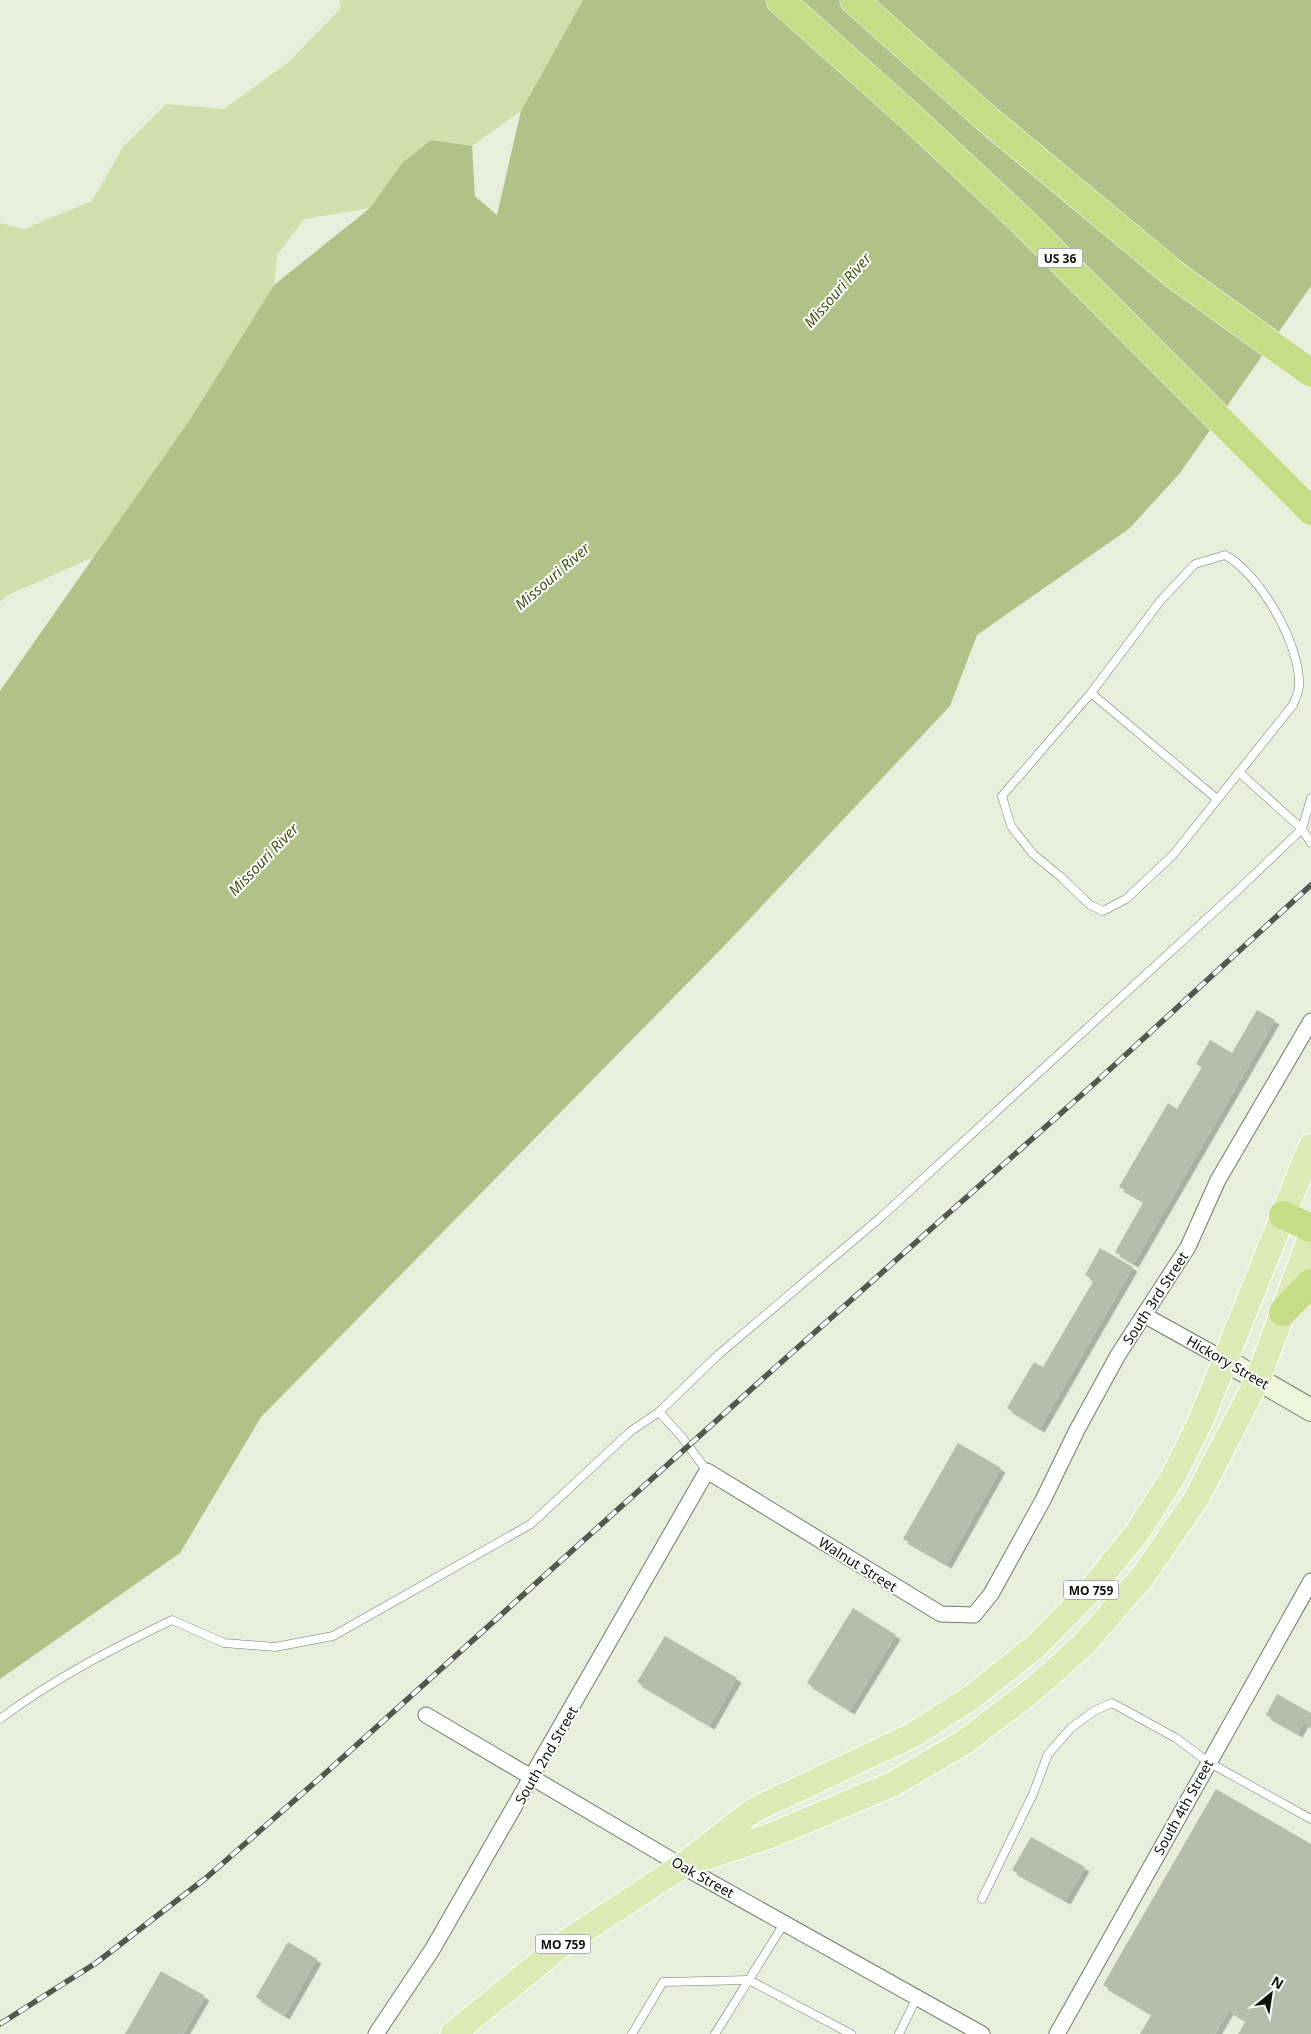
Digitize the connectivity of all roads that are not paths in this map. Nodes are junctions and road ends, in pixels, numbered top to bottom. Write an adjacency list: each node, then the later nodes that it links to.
1 (854, 0): 3 (highway)
2 (789, 9): 4 (highway, US 36)
3 (1311, 373)
4 (1311, 511)
5 (1091, 693): 6 (lane); 8 (lane); 8 (lane)
6 (1239, 772): 8 (lane); 9 (lane)
7 (1311, 798): 9 (lane)
8 (1217, 799)
9 (1302, 829): 10 (lane); 23 (lane)
10 (1311, 843)
11 (1311, 1021): 19 (street, South 3rd Street)
12 (1311, 1146): 13 (main road, MO 759)
13 (1283, 1215): 14 (highway); 15 (highway); 20 (main road, MO 759)
14 (1311, 1217)
15 (1311, 1228)
16 (1311, 1236): 18 (main road, MO 759)
17 (1311, 1284): 18 (highway)
18 (1283, 1312): 21 (main road, MO 759)
19 (1144, 1315): 20 (street, Hickory Street); 25 (street, South 3rd Street)
20 (1225, 1360): 21 (street, Hickory Street); 32 (main road, MO 759)
21 (1258, 1379): 22 (street, Hickory Street); 32 (main road, MO 759)
22 (1311, 1410)
23 (659, 1412): 24 (lane); 28 (lane)
24 (707, 1471): 25 (street, Walnut Street); 30 (street, South 2nd Street)
25 (1001, 1576)
26 (1311, 1581): 29 (street, South 4th Street)
27 (426, 1715): 30 (street, Oak Street)
28 (0, 1719)
29 (1208, 1762): 31 (lane); 33 (lane); 44 (street, South 4th Street)
30 (532, 1779): 32 (street, Oak Street); 37 (street, South 2nd Street)
31 (1311, 1819)
32 (682, 1866): 34 (street, Oak Street); 38 (main road, MO 759)
33 (982, 1899)
34 (785, 1922): 35 (lane); 36 (street, Oak Street)
35 (749, 1980): 39 (lane); 40 (lane); 41 (lane)
36 (918, 1997): 42 (lane); 43 (street, Oak Street)
37 (376, 2034)
38 (453, 2034)
39 (632, 2034)
40 (715, 2034)
41 (851, 2034)
42 (898, 2034)
43 (982, 2034)
44 (1057, 2034)

